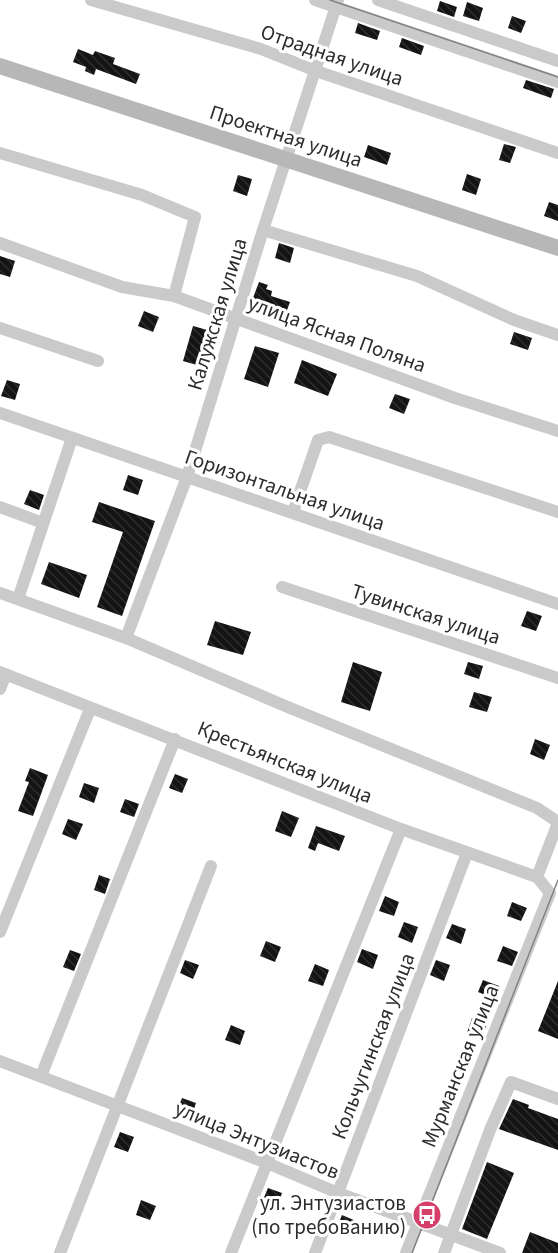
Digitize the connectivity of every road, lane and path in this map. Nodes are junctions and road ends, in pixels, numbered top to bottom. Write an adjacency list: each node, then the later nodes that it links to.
1 (91, 0): 7 (street, Отрадная улица)
2 (315, 0): 4 (street)
3 (378, 0): 5 (street)
4 (337, 4): 7 (street, Калужская улица); 8 (street)
5 (558, 61)
6 (0, 66): 11 (main road, Проектная улица)
7 (316, 70): 10 (street, Отрадная улица); 11 (street, Калужская улица)
8 (558, 82)
9 (0, 153): 15 (street)
10 (558, 153)
11 (287, 160): 12 (street, Калужская улица); 14 (main road, Проектная улица)
12 (263, 230): 16 (street, Калужская улица); 18 (street)
13 (0, 243): 15 (street, улица Ясная Поляна)
14 (558, 248)
15 (174, 296): 16 (street, улица Ясная Поляна)
16 (237, 319): 21 (street, улица Ясная Поляна); 23 (street, Калужская улица)
17 (0, 328): 19 (street)
18 (558, 334)
19 (98, 361)
20 (0, 412): 22 (street, Горизонтальная улица)
21 (558, 431)
22 (72, 438): 23 (street, Горизонтальная улица); 27 (street)
23 (188, 477): 25 (street, Горизонтальная улица); 32 (street, Калужская улица)
24 (0, 507): 27 (street)
25 (293, 512): 26 (street); 31 (street, Горизонтальная улица)
26 (558, 512)
27 (43, 523): 30 (street)
28 (282, 587): 34 (street, Тувинская улица)
29 (0, 593): 30 (street)
30 (18, 599): 32 (street)
31 (558, 604)
32 (126, 638): 38 (street)
33 (3, 673): 35 (street); 36 (street, Крестьянская улица)
34 (558, 678)
35 (0, 689)
36 (90, 709): 37 (street, Крестьянская улица); 43 (street)
37 (175, 740): 39 (street, Крестьянская улица); 45 (street)
38 (558, 823): 42 (street)
39 (401, 830): 40 (street, Крестьянская улица); 48 (street)
40 (467, 853): 42 (street, Крестьянская улица); 49 (street, Кольчугинская улица)
41 (211, 866): 47 (street)
42 (537, 877): 50 (street, Мурманская улица)
43 (0, 932)
44 (0, 1061): 45 (street, улица Энтузиастов)
45 (41, 1076): 47 (street, улица Энтузиастов)
46 (558, 1099): 51 (street)
47 (117, 1105): 48 (street, улица Энтузиастов); 52 (street)
48 (267, 1163): 49 (street, улица Энтузиастов); 53 (street)
49 (338, 1193): 50 (street, улица Энтузиастов); 54 (street, Кольчугинская улица)
50 (418, 1223): 51 (street, улица Энтузиастов); 55 (street, Мурманская улица)
51 (451, 1235): 56 (street); 57 (street, улица Энтузиастов)
52 (60, 1253)
53 (231, 1253)
54 (315, 1253)
55 (406, 1253)
56 (444, 1253)
57 (500, 1253)

